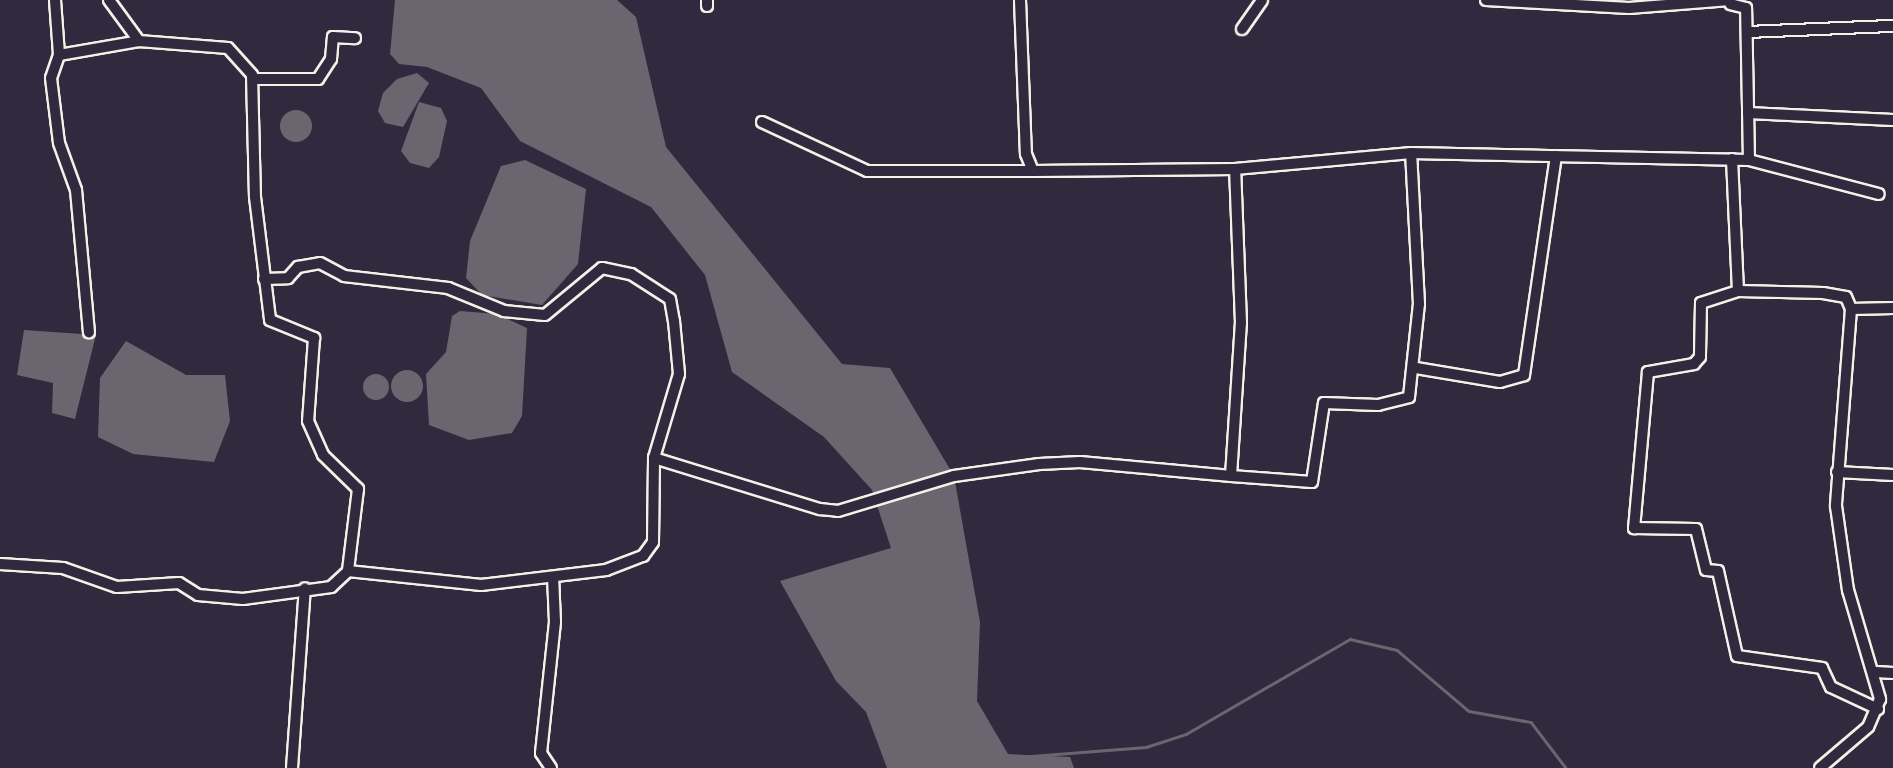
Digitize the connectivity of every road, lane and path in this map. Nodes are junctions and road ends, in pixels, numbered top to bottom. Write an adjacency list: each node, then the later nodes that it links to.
1 (55, 0): 12 (street)
2 (109, 0): 11 (street)
3 (1020, 0): 22 (street)
4 (1262, 0): 8 (street)
5 (1486, 0): 6 (street)
6 (1730, 2): 9 (street)
7 (1893, 26): 9 (street)
8 (1242, 29)
9 (1747, 32): 14 (street)
10 (355, 38): 13 (street)
11 (139, 41): 12 (street); 13 (street)
12 (59, 55): 28 (street)
13 (253, 79): 24 (street)
14 (1748, 113): 15 (street); 20 (street)
15 (1893, 120)
16 (762, 122): 22 (street)
17 (1411, 153): 18 (street); 21 (street); 29 (street)
18 (1556, 156): 19 (street); 29 (street)
19 (1732, 159): 20 (street); 25 (street)
20 (1749, 160): 23 (street)
21 (1235, 169): 22 (street); 33 (street)
22 (1033, 171)
23 (1879, 194)
24 (264, 279): 30 (street); 35 (street)
25 (1738, 291): 27 (street); 40 (street)
26 (1893, 308): 27 (street)
27 (1851, 309): 31 (street)
28 (89, 332)
29 (1416, 368): 33 (street)
30 (654, 458): 33 (street); 36 (street)
31 (1837, 472): 32 (street); 38 (street)
32 (1893, 475)
33 (1231, 476)
34 (0, 564): 37 (street)
35 (348, 571): 36 (street); 37 (street)
36 (552, 577): 42 (street)
37 (306, 588): 41 (street)
38 (1876, 672): 39 (street); 40 (street)
39 (1893, 673)
40 (1878, 709): 43 (street)
41 (292, 768)
42 (551, 768)
43 (1820, 768)

